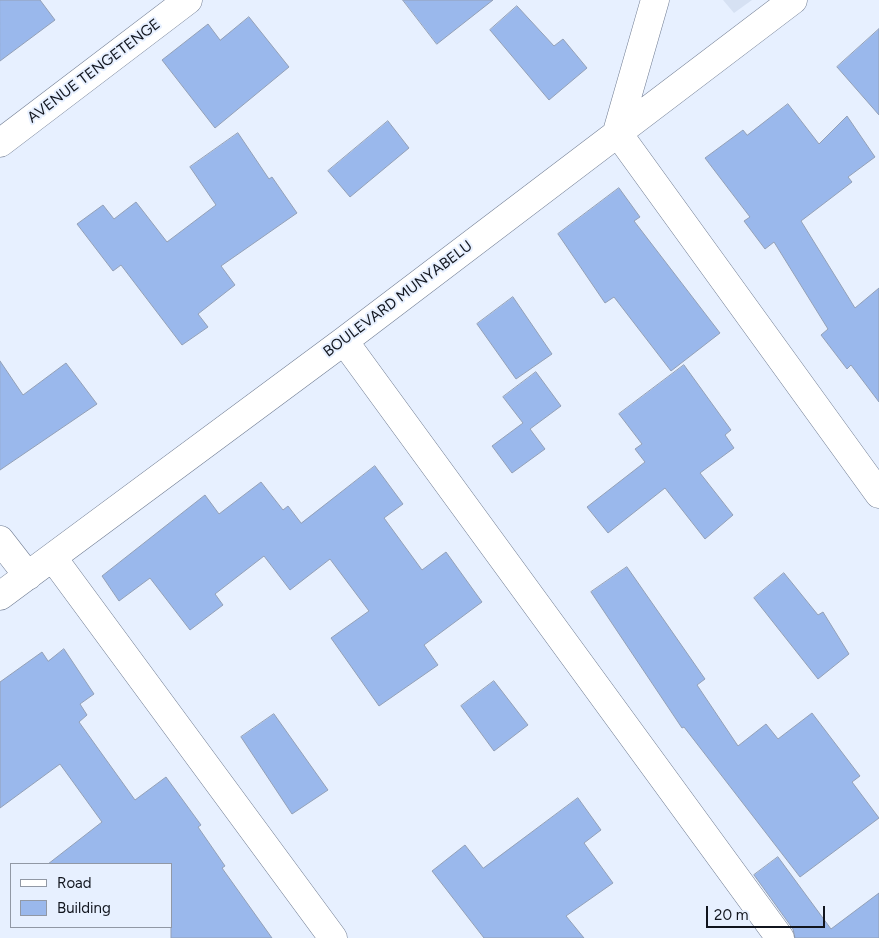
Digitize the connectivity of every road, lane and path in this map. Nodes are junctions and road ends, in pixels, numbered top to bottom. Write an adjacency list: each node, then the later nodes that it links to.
1 (188, 0): 5 (street, AVENUE TENGETENGE)
2 (654, 0): 4 (street)
3 (793, 0): 4 (street, BOULEVARD MUNYABELU)
4 (618, 132): 6 (street, BOULEVARD MUNYABELU); 7 (street)
5 (0, 143)
6 (344, 340): 9 (street, BOULEVARD MUNYABELU); 13 (street)
7 (879, 494)
8 (0, 540): 10 (street)
9 (52, 558): 10 (street, BOULEVARD MUNYABELU); 12 (street)
10 (28, 576): 11 (street, BOULEVARD MUNYABELU)
11 (0, 596)
12 (333, 938)
13 (780, 938)

